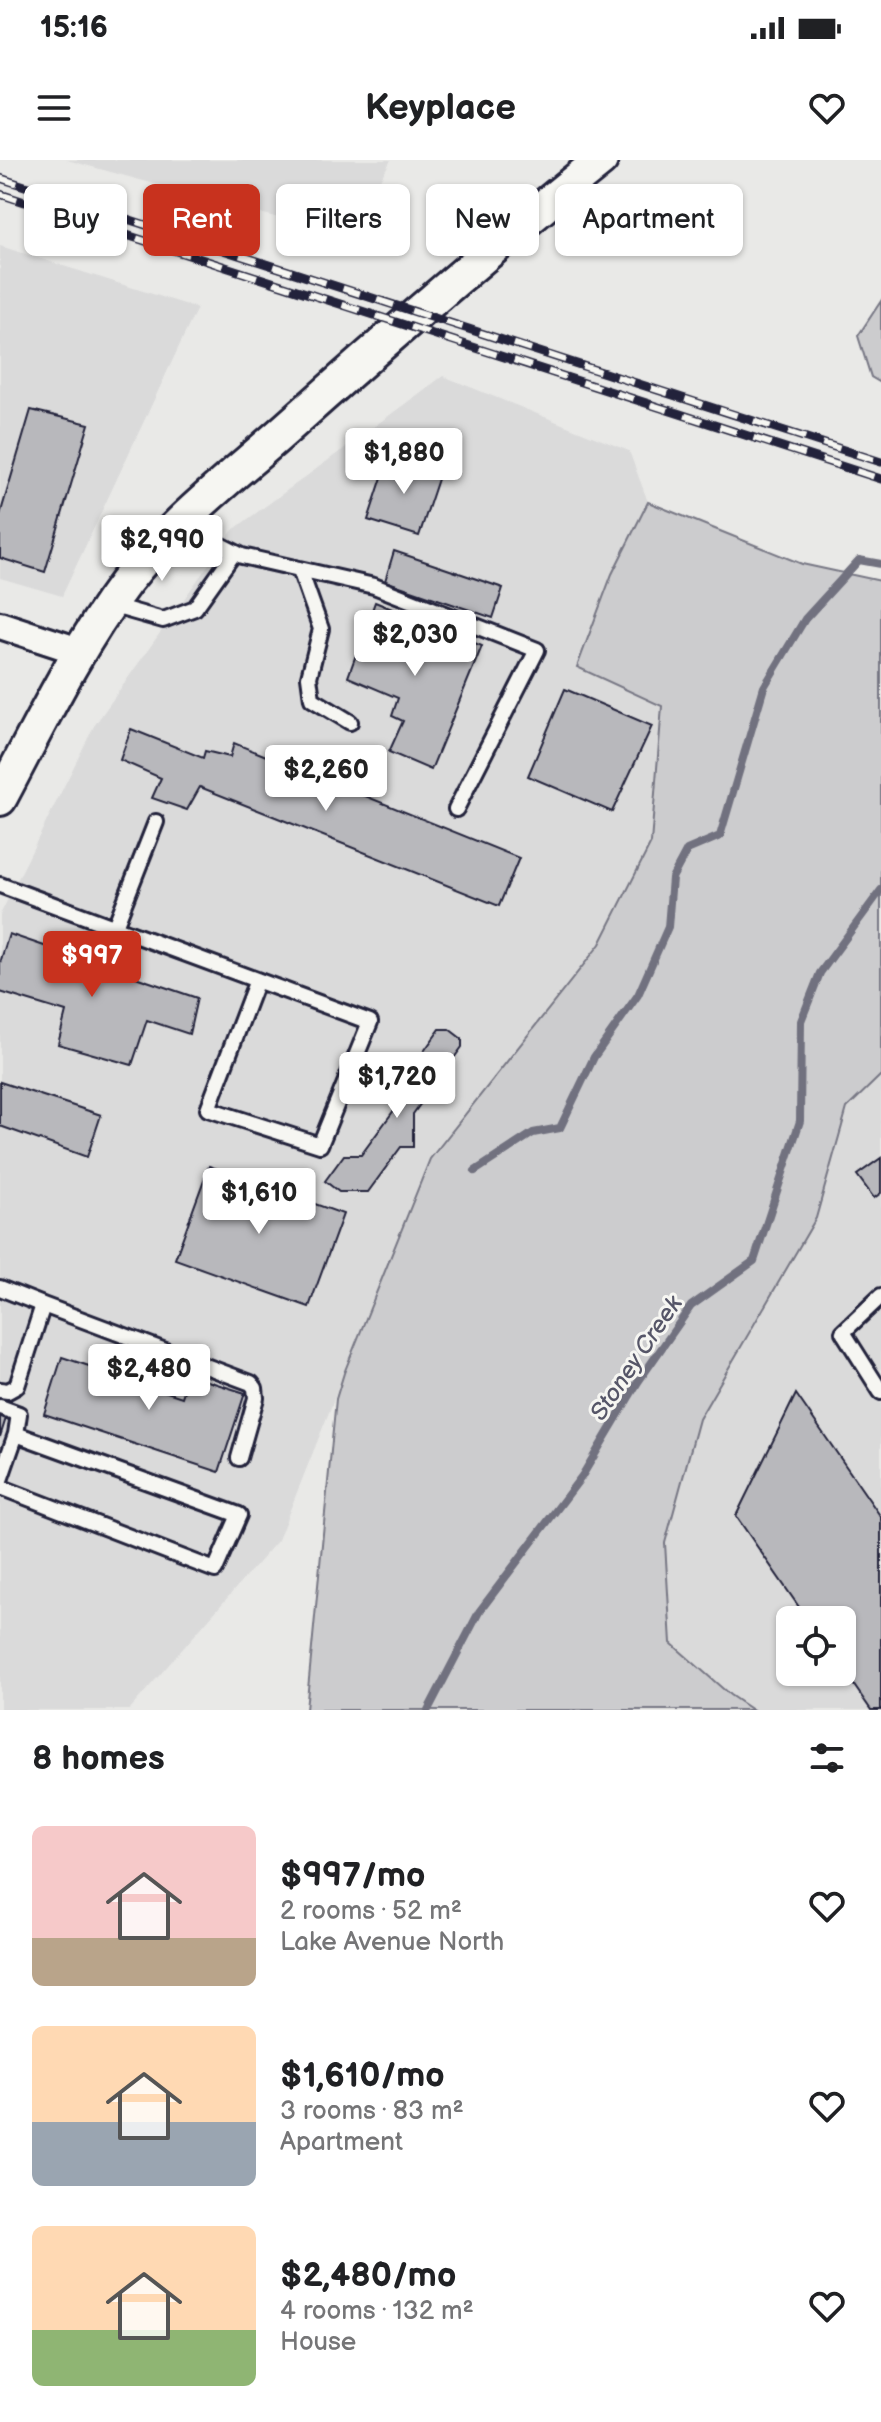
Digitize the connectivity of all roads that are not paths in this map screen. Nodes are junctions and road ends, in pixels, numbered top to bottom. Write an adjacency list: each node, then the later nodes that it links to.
1 (601, 160): 2 (street)
2 (178, 523): 3 (lane); 5 (street)
3 (234, 553): 4 (lane); 5 (lane)
4 (300, 570): 8 (lane); 10 (lane)
5 (110, 605): 7 (street)
6 (0, 625): 7 (street)
7 (79, 651): 9 (street)
8 (350, 722)
9 (0, 799)
10 (456, 809)
11 (156, 822): 13 (lane)
12 (0, 885): 13 (lane)
13 (114, 929): 14 (lane)
14 (257, 980): 14 (lane)
15 (0, 1288): 17 (lane)
16 (881, 1296): 19 (lane)
17 (43, 1305): 18 (lane); 22 (lane)
18 (0, 1390)
19 (881, 1392)
20 (0, 1407): 21 (lane)
21 (16, 1434): 23 (lane); 24 (lane)
22 (239, 1458)
23 (0, 1480)
24 (0, 1487)

